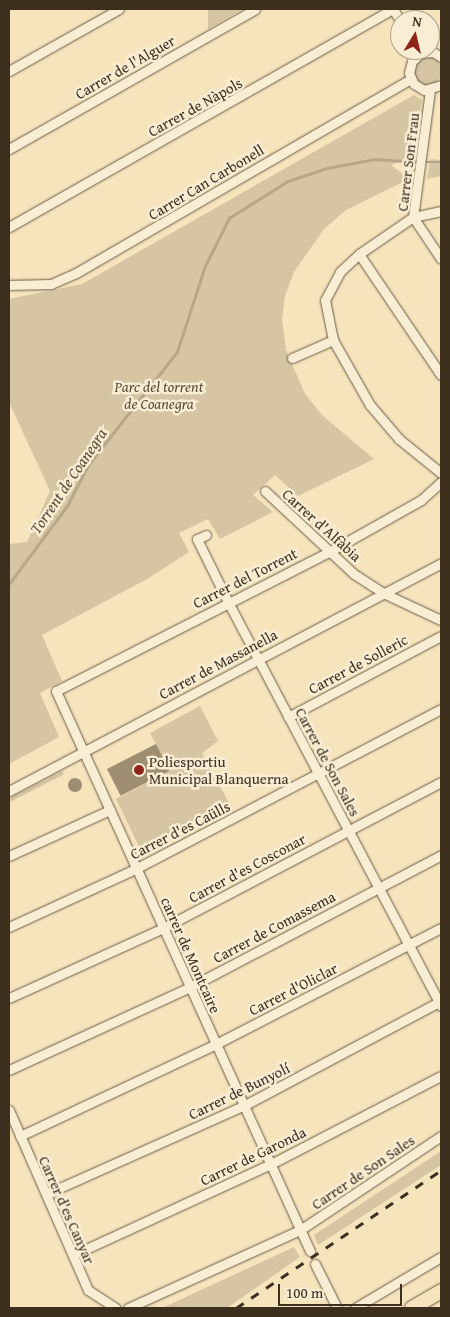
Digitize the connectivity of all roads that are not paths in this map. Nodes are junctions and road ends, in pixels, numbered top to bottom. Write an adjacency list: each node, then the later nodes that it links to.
1 (119, 9): 5 (street)
2 (255, 9): 9 (street, Carrer de l'Alguer)
3 (393, 9): 12 (street, Carrer de Nàpols)
4 (415, 60): 6 (street)
5 (9, 71)
6 (411, 79): 8 (street); 15 (street, Carrer Can Carbonell)
7 (441, 86): 8 (street)
8 (430, 90): 11 (street, Carrer Son Frau)
9 (9, 149)
10 (441, 211): 11 (street)
11 (413, 217): 13 (street); 14 (street, Carrer Son Frau)
12 (9, 227)
13 (359, 254): 16 (street); 18 (street)
14 (441, 259)
15 (9, 286)
16 (333, 340): 17 (street); 19 (street)
17 (292, 358)
18 (441, 375)
19 (441, 473)
20 (441, 482): 23 (street, Carrer del Torrent)
21 (264, 491): 23 (street, Carrer d'Alfàbia)
22 (206, 535): 26 (street, Carrer de Son Sales)
23 (327, 553): 25 (street, Carrer d'Alfàbia); 26 (street, Carrer del Torrent)
24 (441, 563): 25 (street, Carrer de Massanella)
25 (383, 593): 27 (street, Carrer d'Alfàbia); 29 (street, Carrer de Massanella)
26 (228, 602): 29 (street, Carrer de Son Sales); 30 (street, Carrer del Torrent)
27 (441, 620)
28 (441, 636): 32 (street, Carrer de Solleric)
29 (258, 660): 32 (street, Carrer de Son Sales); 33 (street, Carrer de Massanella)
30 (56, 691): 33 (street, carrer de Montcaire)
31 (441, 709): 34 (street, Carrer d'es Caülls)
32 (288, 717): 34 (street, Carrer de Son Sales)
33 (84, 750): 36 (street, Carrer de Massanella); 37 (street, carrer de Montcaire)
34 (318, 774): 38 (street, Carrer de Son Sales); 41 (street, Carrer d'es Caülls)
35 (441, 782): 38 (street, Carrer d'es Cosconar)
36 (9, 791)
37 (110, 810): 40 (street); 41 (street, carrer de Montcaire)
38 (349, 830): 42 (street, Carrer de Son Sales); 44 (street, Carrer d'es Cosconar)
39 (441, 855): 42 (street, Carrer de Comassema)
40 (9, 856)
41 (137, 868): 43 (street, Carrer d'es Caülls); 44 (street, carrer de Montcaire)
42 (380, 888): 46 (street, Carrer de Son Sales); 47 (street, Carrer de Comassema)
43 (9, 927)
44 (164, 928): 47 (street, carrer de Montcaire); 48 (street, Carrer d'es Cosconar)
45 (441, 928): 46 (street, Carrer d'Oliclar)
46 (409, 945): 49 (street, Carrer de Son Sales); 50 (street, Carrer d'Oliclar)
47 (190, 987): 50 (street, carrer de Montcaire); 51 (street, Carrer de Comassema)
48 (9, 998)
49 (440, 1004): 53 (street, Carrer de Bunyolí)
50 (216, 1044): 53 (street, carrer de Montcaire); 55 (street, Carrer d'Oliclar)
51 (9, 1070)
52 (441, 1076): 57 (street, Carrer de Garonda)
53 (245, 1105): 57 (street, carrer de Montcaire); 58 (street, Carrer de Bunyolí)
54 (9, 1110): 55 (street, Carrer d'es Canyar)
55 (20, 1136): 58 (street, Carrer d'es Canyar)
56 (441, 1136): 59 (street, Carrer de Son Sales)
57 (271, 1164): 59 (street, carrer de Montcaire); 61 (street, Carrer de Garonda)
58 (46, 1194): 61 (street, Carrer d'es Canyar)
59 (300, 1230): 60 (street, carrer de Montcaire); 66 (street)
60 (310, 1251)
61 (73, 1255): 65 (street, Carrer d'es Canyar)
62 (441, 1257): 68 (street)
63 (315, 1264): 67 (street)
64 (441, 1291): 69 (main road)
65 (116, 1308)
66 (128, 1308)
67 (337, 1308)
68 (355, 1308)
69 (412, 1308)

